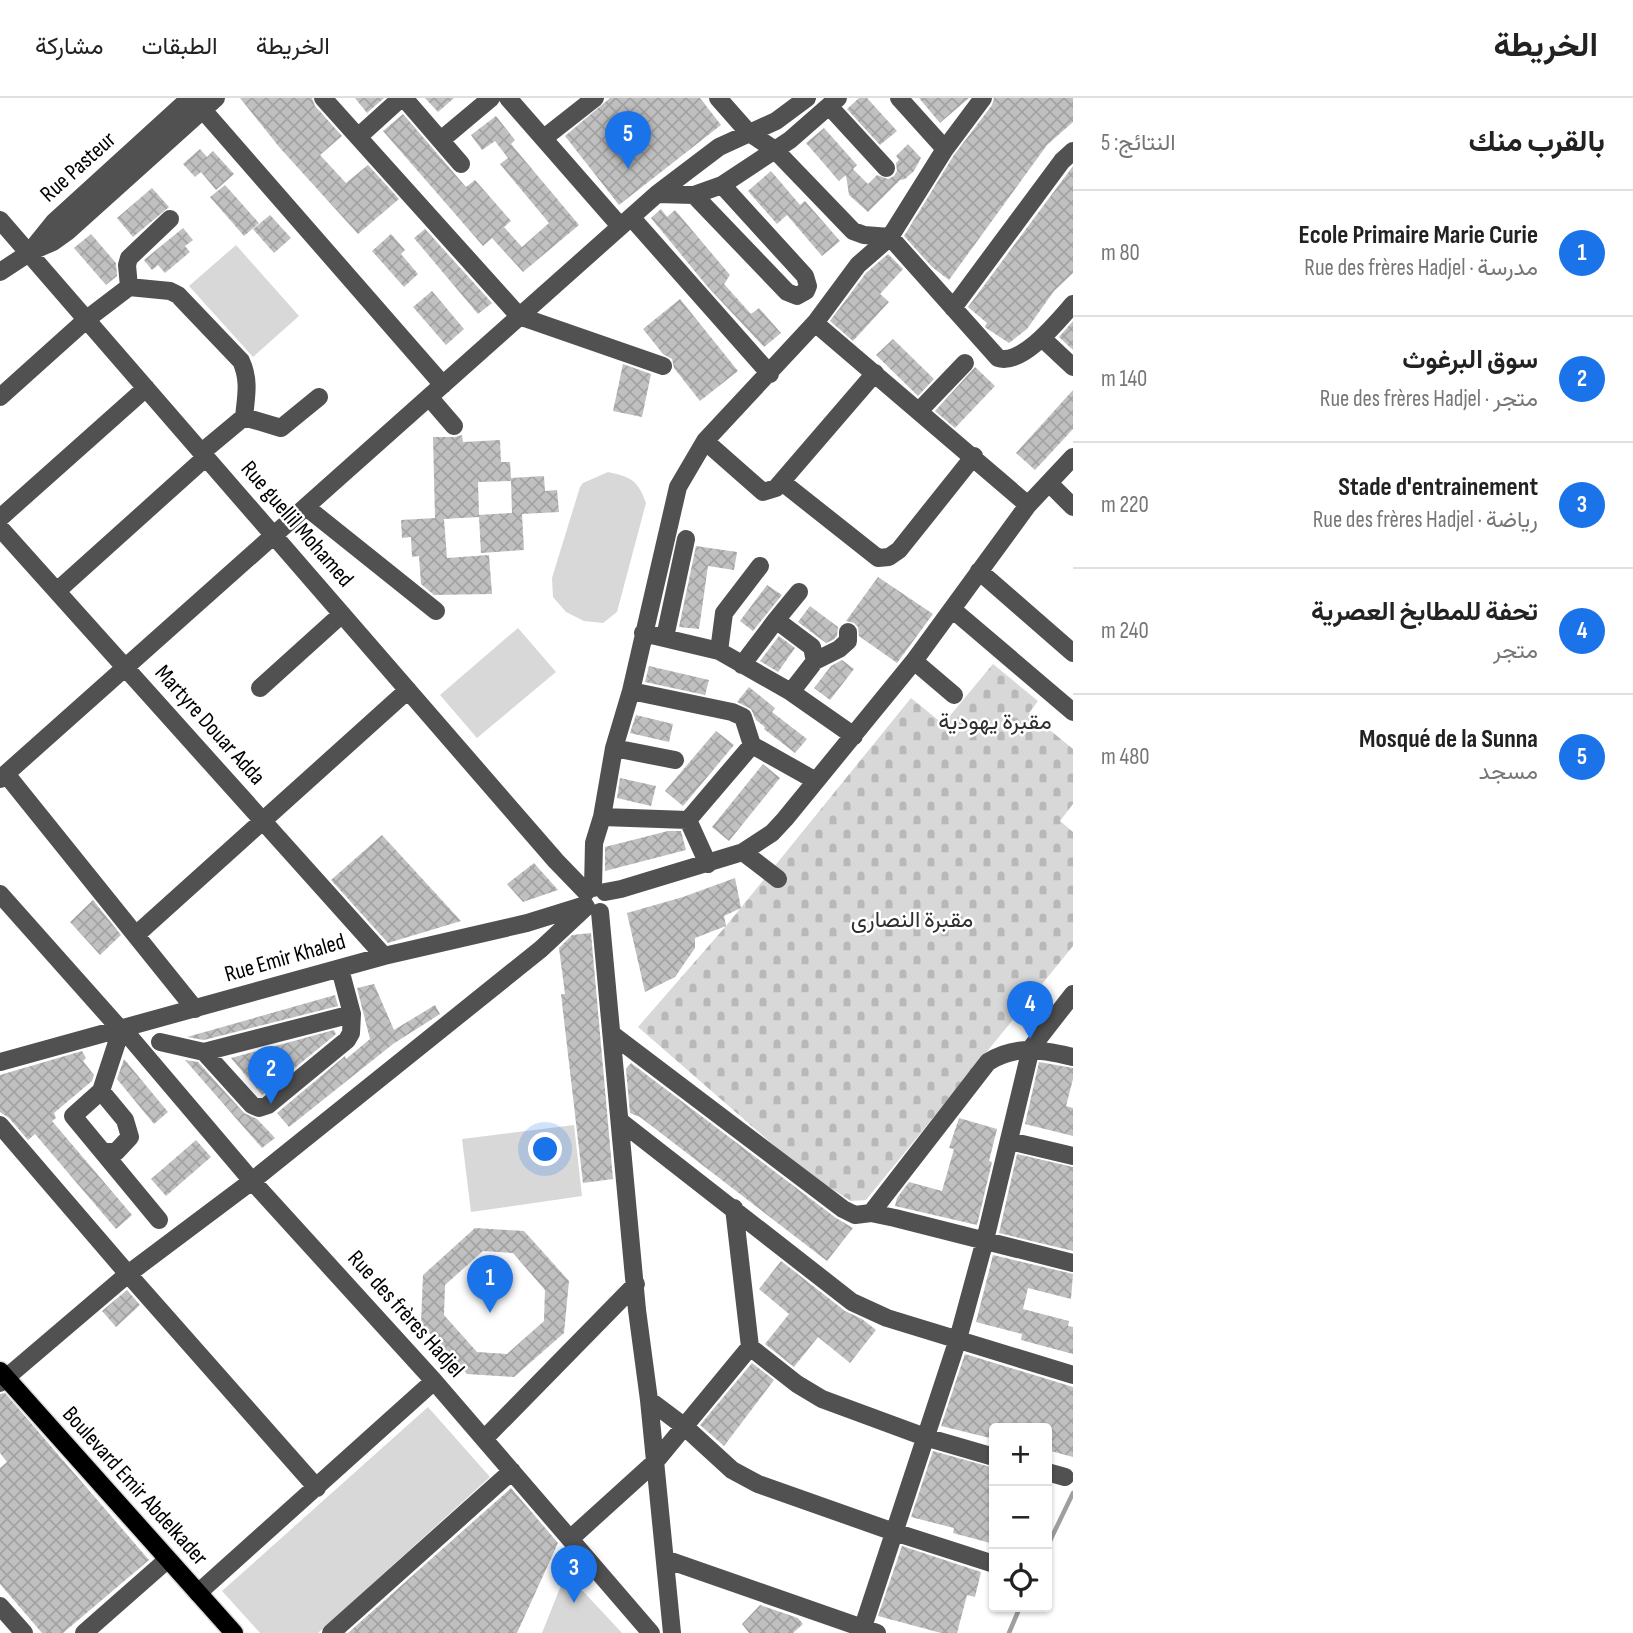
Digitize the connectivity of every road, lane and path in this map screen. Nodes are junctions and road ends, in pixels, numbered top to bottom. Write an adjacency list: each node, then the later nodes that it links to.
1 (323, 98): 13 (street)
2 (402, 98): 13 (street); 15 (street)
3 (491, 98): 15 (street)
4 (508, 98): 14 (street)
5 (595, 98): 14 (street)
6 (718, 98): 12 (street)
7 (807, 98): 12 (street)
8 (899, 98): 16 (street)
9 (983, 98): 16 (street)
10 (202, 101): 28 (street); 43 (street)
11 (834, 102): 17 (street); 20 (street)
12 (748, 132): 17 (street); 22 (street)
13 (358, 137): 33 (street)
14 (544, 138): 26 (street)
15 (441, 140): 19 (street)
16 (946, 149): 27 (street)
17 (775, 150): 21 (street); 27 (street)
18 (1073, 151): 32 (street)
19 (461, 164)
20 (886, 167)
21 (722, 185): 23 (street); 23 (street)
22 (657, 194): 23 (street); 26 (street)
23 (694, 195)
24 (170, 219): 30 (street)
25 (0, 220): 28 (street, Rue guellil Mohamed)
26 (626, 222): 33 (street); 41 (street)
27 (890, 237): 32 (street); 35 (street)
28 (29, 253): 29 (street); 34 (street, Rue guellil Mohamed)
29 (0, 272)
30 (129, 287): 34 (street); 47 (street)
31 (1073, 304): 36 (street)
32 (953, 308): 36 (street)
33 (519, 316): 38 (street); 43 (street)
34 (87, 319): 42 (street, Rue guellil Mohamed); 44 (street)
35 (815, 323): 40 (street); 41 (street)
36 (1042, 338): 39 (street)
37 (965, 363): 46 (street)
38 (663, 366)
39 (1073, 368)
40 (875, 373): 46 (street); 53 (street)
41 (770, 374): 49 (street)
42 (146, 388): 50 (street, Rue guellil Mohamed); 58 (street)
43 (436, 391): 48 (street); 56 (street)
44 (0, 397)
45 (319, 397): 47 (street)
46 (919, 411): 51 (street)
47 (244, 417): 50 (street)
48 (454, 426)
49 (705, 441): 53 (street); 71 (street)
50 (204, 454): 60 (street, Rue guellil Mohamed); 64 (street)
51 (974, 456): 53 (street); 55 (street)
52 (1073, 457): 54 (street, Rue Emir Khaled)
53 (782, 482)
54 (1048, 483): 55 (street, Rue Emir Khaled); 57 (street)
55 (1028, 505): 63 (street, Rue Emir Khaled)
56 (306, 507): 60 (street); 67 (street)
57 (1073, 507)
58 (0, 518)
59 (0, 527): 64 (street, Martyre Douar Adda)
60 (274, 535): 68 (street, Rue guellil Mohamed); 78 (street)
61 (686, 539): 72 (street)
62 (760, 566): 73 (street)
63 (979, 571): 66 (street, Rue Emir Khaled); 74 (street)
64 (57, 591): 78 (street, Martyre Douar Adda)
65 (799, 592): 69 (street)
66 (952, 609): 76 (street, Rue Emir Khaled); 84 (street)
67 (436, 611)
68 (342, 614): 79 (street); 80 (street, Rue guellil Mohamed)
69 (776, 620): 75 (street); 77 (street)
70 (848, 632): 75 (street)
71 (643, 633): 72 (street); 81 (street)
72 (665, 637): 73 (street)
73 (719, 651): 77 (street)
74 (1073, 653)
75 (815, 661): 82 (street)
76 (914, 661): 83 (street); 85 (street, Rue Emir Khaled)
77 (742, 665): 82 (street)
78 (125, 667): 89 (street); 92 (street, Martyre Douar Adda)
79 (260, 688)
80 (408, 690): 92 (street); 96 (street, Rue guellil Mohamed)
81 (631, 691): 86 (street); 87 (street)
82 (791, 692): 85 (street)
83 (954, 695)
84 (1073, 712)
85 (854, 736): 90 (street, Rue Emir Khaled)
86 (752, 745): 90 (street); 93 (street)
87 (614, 748): 88 (street); 91 (street)
88 (675, 760)
89 (3, 777): 102 (street)
90 (817, 780): 95 (street, Rue Emir Khaled)
91 (602, 817): 93 (street); 94 (street)
92 (262, 820): 102 (street); 104 (street, Martyre Douar Adda)
93 (688, 820): 97 (street)
94 (594, 843): 96 (street); 100 (street)
95 (743, 852): 97 (street, Rue Emir Khaled); 98 (street)
96 (556, 861): 100 (street, Rue guellil Mohamed)
97 (708, 864): 100 (street, Rue Emir Khaled)
98 (778, 879)
99 (0, 894): 110 (street, Rue des frères Hadjel)
100 (592, 899): 101 (street, Rue Emir Khaled); 103 (street); 111 (street)
101 (527, 923): 103 (street); 104 (street, Rue Emir Khaled)
102 (137, 934): 107 (street)
103 (541, 949): 124 (street)
104 (384, 956): 105 (street, Rue Emir Khaled)
105 (340, 969): 107 (street, Rue Emir Khaled); 108 (street)
106 (1073, 994): 113 (street)
107 (195, 1009): 109 (street, Rue Emir Khaled)
108 (352, 1014): 114 (street); 114 (street)
109 (160, 1019): 110 (street, Rue Emir Khaled); 112 (street)
110 (122, 1029): 116 (street, Rue Emir Khaled); 117 (street, Rue des frères Hadjel); 118 (street)
111 (613, 1035): 119 (street); 126 (street)
112 (160, 1042): 114 (street); 117 (street)
113 (1031, 1048): 115 (street); 121 (street); 126 (street)
114 (204, 1052)
115 (1073, 1057)
116 (0, 1062)
117 (161, 1075): 124 (street, Rue des frères Hadjel)
118 (101, 1091): 122 (street); 122 (street)
119 (620, 1121): 125 (street); 131 (street)
120 (0, 1125): 130 (street)
121 (1010, 1141): 123 (street); 128 (street)
122 (103, 1152): 127 (street)
123 (1073, 1156)
124 (252, 1181): 130 (street); 136 (street, Rue des frères Hadjel)
125 (734, 1208): 132 (street); 133 (street)
126 (871, 1213): 128 (street)
127 (159, 1220)
128 (985, 1240): 129 (street); 132 (street)
129 (1073, 1263)
130 (128, 1274): 135 (street); 146 (street)
131 (636, 1284): 137 (street); 140 (street)
132 (958, 1339): 134 (street); 139 (street)
133 (750, 1347): 138 (street); 139 (street)
134 (1073, 1375)
135 (2, 1377): 150 (main road, Boulevard Emir Abdelkader)
136 (434, 1381): 140 (street, Rue des frères Hadjel); 146 (street)
137 (649, 1400): 138 (street); 142 (street)
138 (685, 1427): 142 (street); 147 (street)
139 (925, 1437): 141 (street); 147 (street)
140 (484, 1439): 143 (street, Rue des frères Hadjel)
141 (989, 1456)
142 (655, 1462): 148 (street); 149 (street)
143 (512, 1471): 148 (street, Rue des frères Hadjel); 158 (street)
144 (1052, 1473): 145 (street)
145 (1065, 1477)
146 (317, 1488): 152 (street)
147 (894, 1532): 151 (street); 154 (street)
148 (570, 1539): 159 (street, Rue des frères Hadjel)
149 (664, 1559): 154 (street); 160 (street)
150 (167, 1560): 152 (main road, Boulevard Emir Abdelkader); 156 (street)
151 (989, 1562)
152 (198, 1593): 157 (main road, Boulevard Emir Abdelkader)
153 (0, 1606): 155 (street)
154 (867, 1631)
155 (24, 1633)
156 (84, 1633)
157 (234, 1633)
158 (331, 1633)
159 (651, 1633)
160 (671, 1633)

